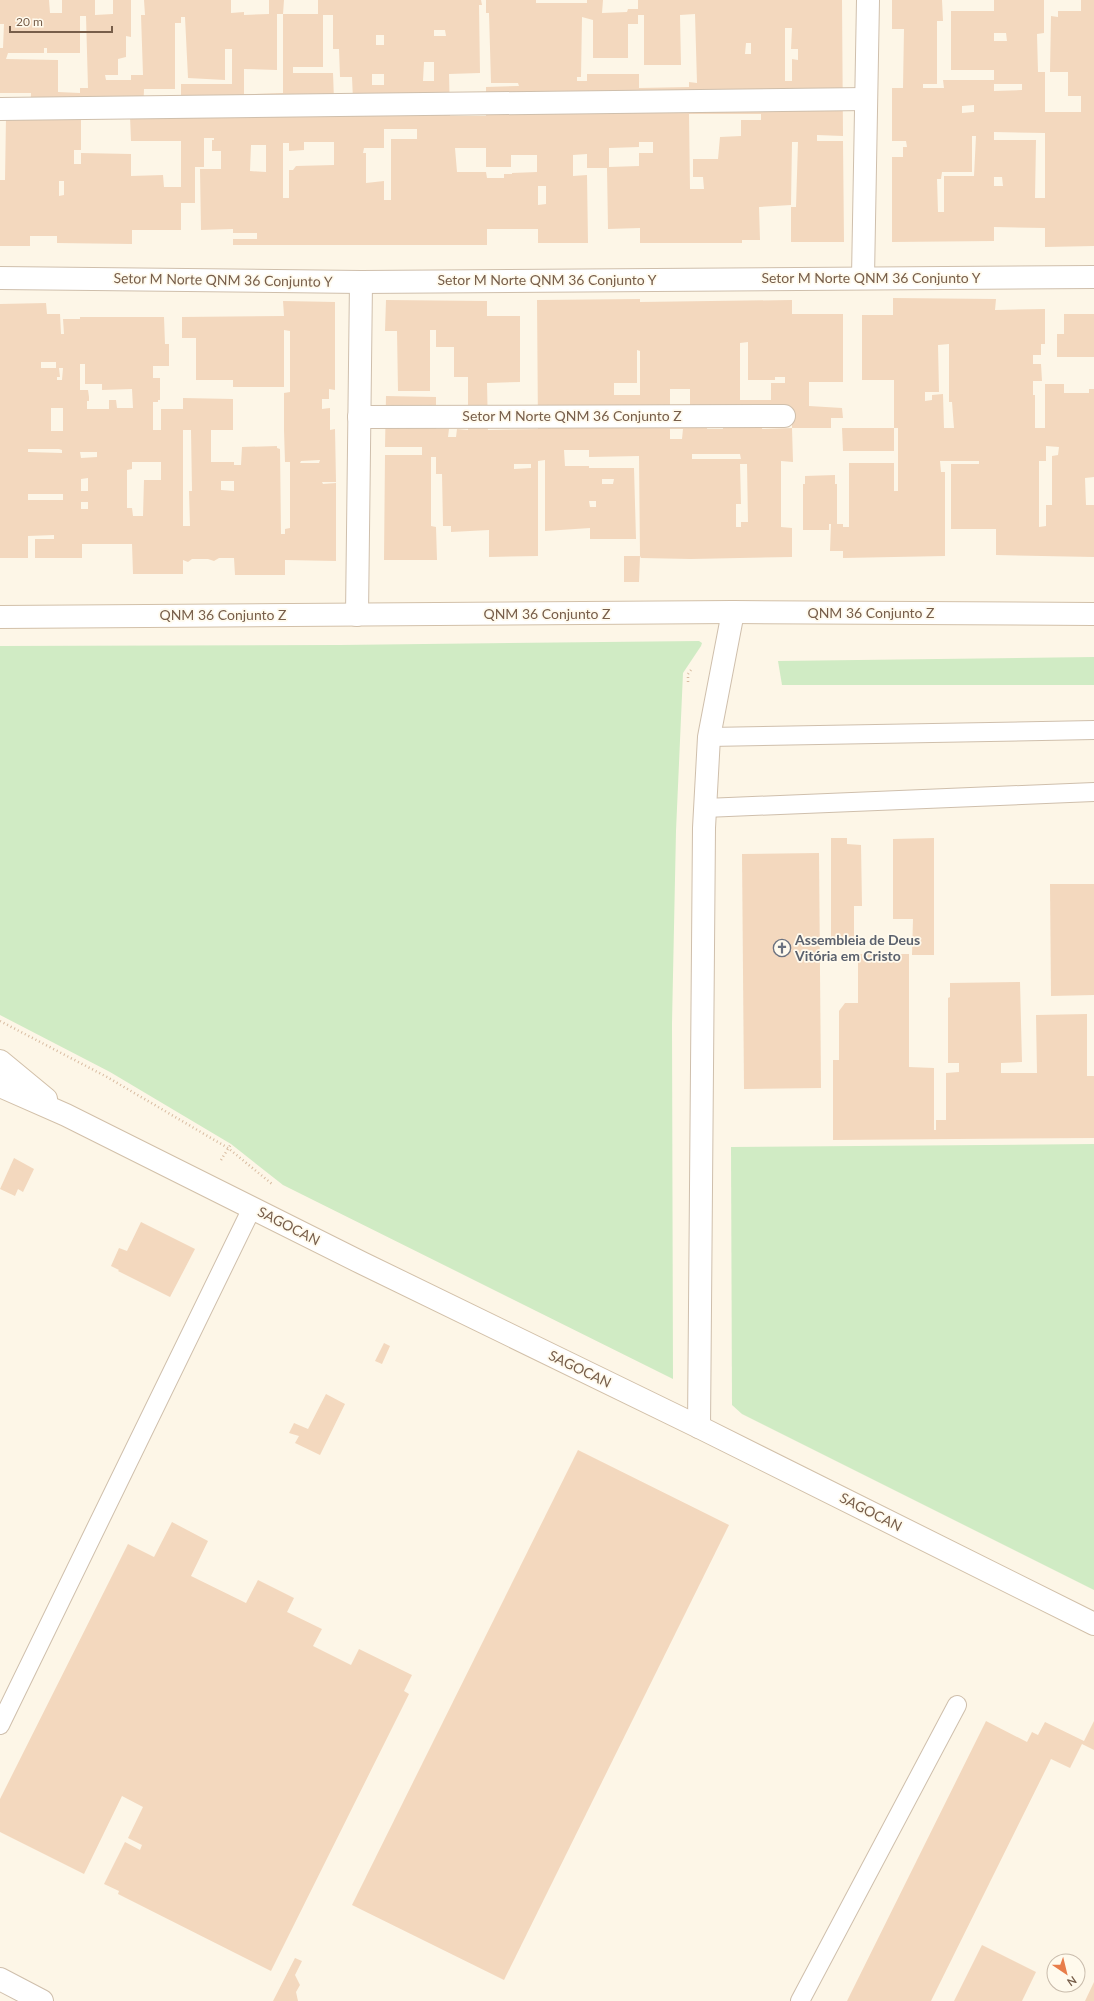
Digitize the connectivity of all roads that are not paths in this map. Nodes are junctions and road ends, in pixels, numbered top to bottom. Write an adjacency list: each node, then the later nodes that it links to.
1 (868, 0): 2 (street)
2 (866, 99): 3 (street); 4 (street)
3 (0, 109)
4 (863, 277): 5 (street, Setor M Norte QNM 36 Conjunto Y); 7 (street, Setor M Norte QNM 36 Conjunto Y)
5 (1094, 277)
6 (0, 278): 7 (street, Setor M Norte QNM 36 Conjunto Y)
7 (361, 282): 9 (street)
8 (784, 416): 9 (street, Setor M Norte QNM 36 Conjunto Z)
9 (360, 417): 12 (street)
10 (733, 612): 11 (street, QNM 36 Conjunto Z); 12 (street, QNM 36 Conjunto Z); 15 (street)
11 (1094, 614)
12 (357, 615): 13 (street, QNM 36 Conjunto Z)
13 (0, 617)
14 (1094, 730): 15 (lane)
15 (710, 737): 17 (street)
16 (1094, 792): 17 (lane)
17 (705, 808): 22 (street)
18 (0, 1061): 20 (street, SAGOCAN)
19 (0, 1086): 20 (street, SAGOCAN)
20 (66, 1115): 21 (street, SAGOCAN)
21 (252, 1208): 22 (street, SAGOCAN); 25 (lane)
22 (700, 1426): 23 (street, SAGOCAN)
23 (1094, 1624)
24 (957, 1705): 28 (lane)
25 (0, 1725)
26 (0, 1979): 27 (street)
27 (42, 2001)
28 (800, 2001)

